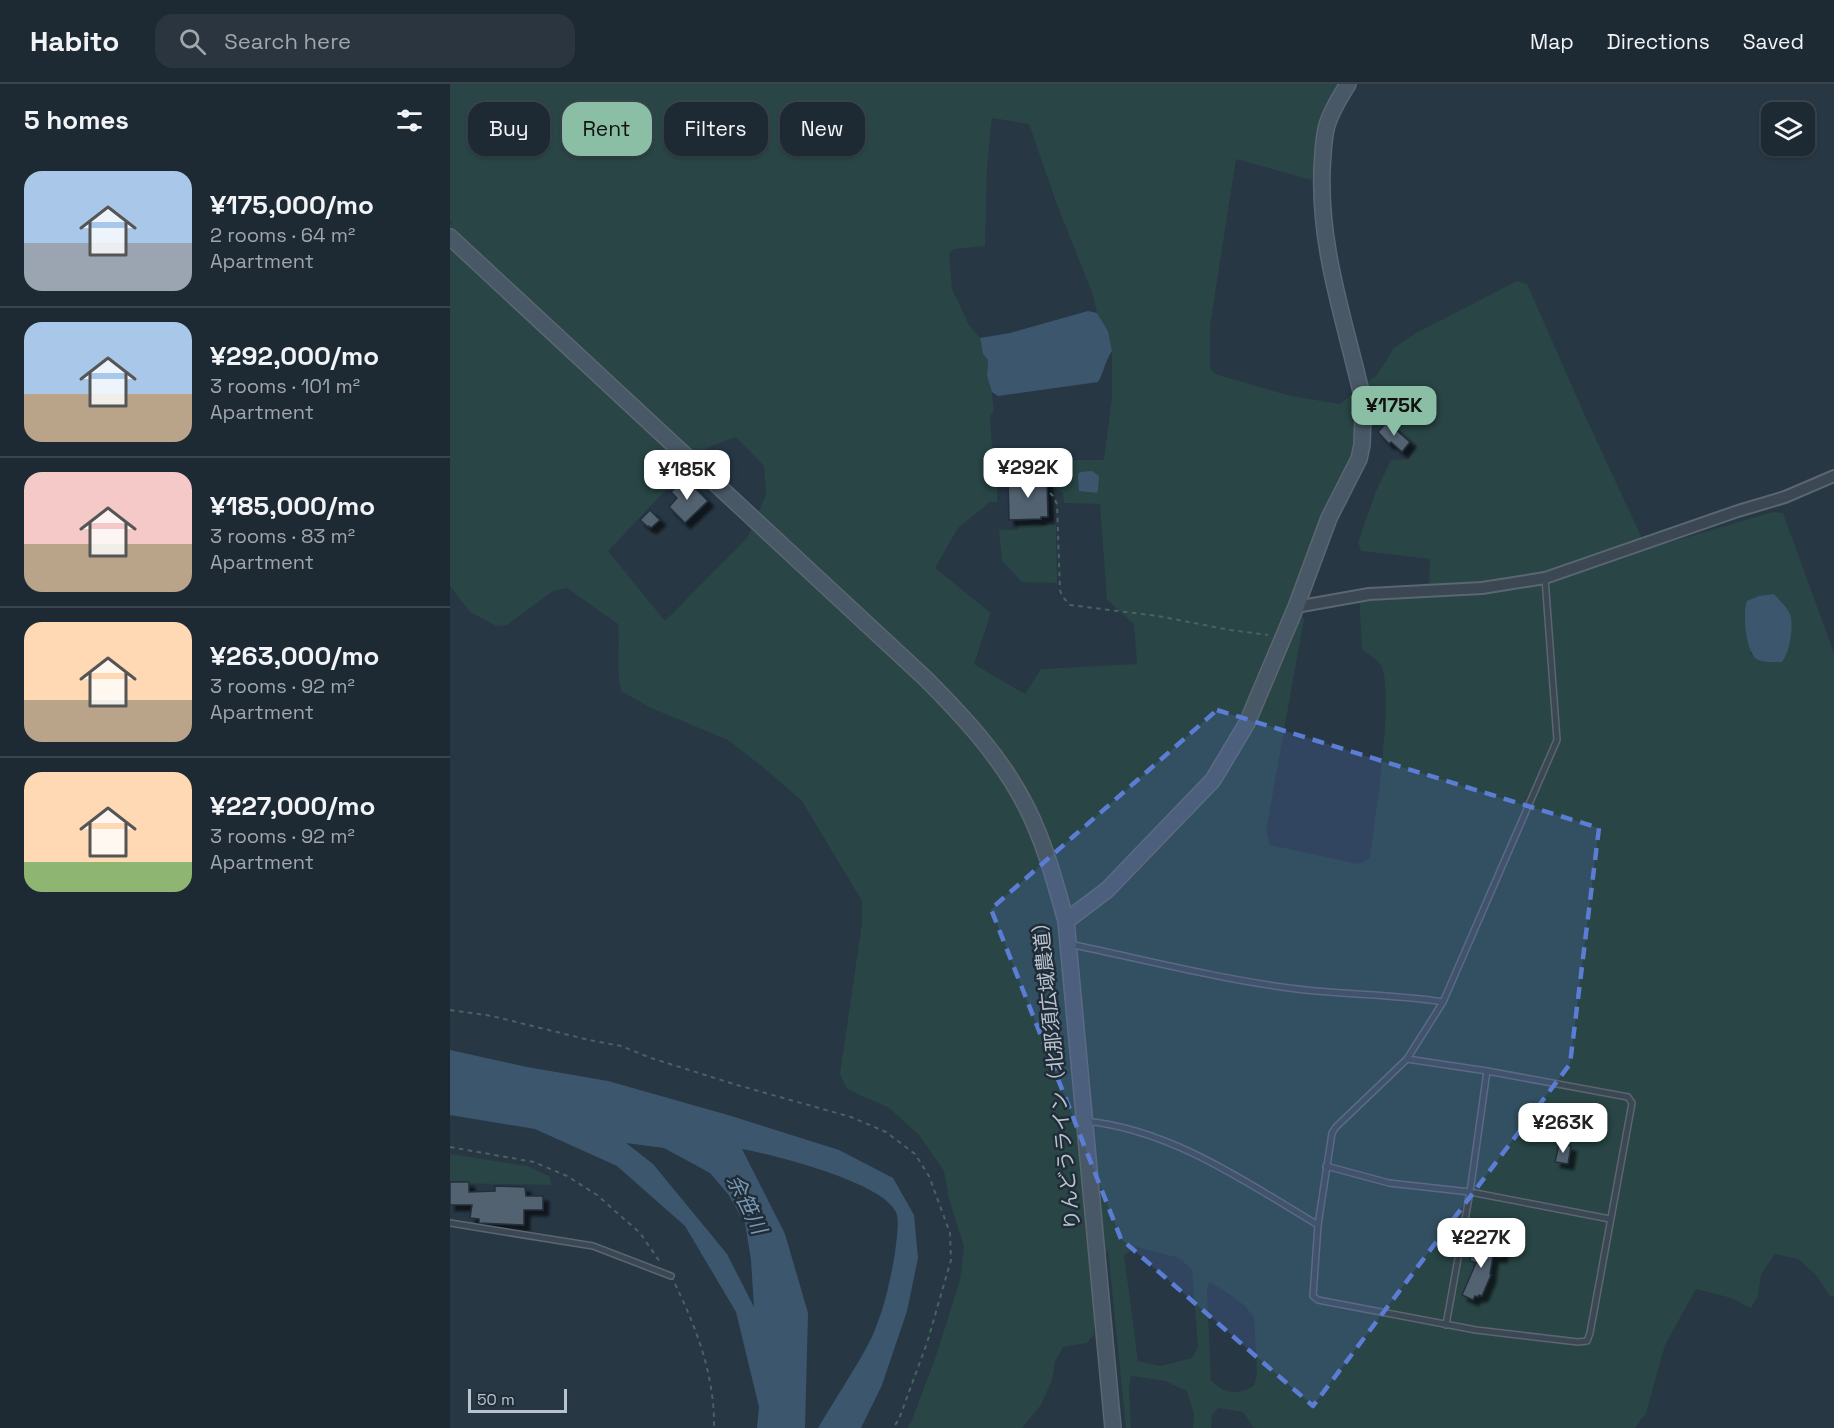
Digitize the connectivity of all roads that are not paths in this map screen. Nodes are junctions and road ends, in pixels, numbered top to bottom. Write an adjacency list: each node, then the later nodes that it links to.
1 (1348, 84): 5 (street)
2 (450, 237): 6 (street, りんどうライン（北那須広域農道）)
3 (1834, 476): 4 (street)
4 (1545, 578): 5 (street); 8 (lane)
5 (1296, 607): 6 (street)
6 (1065, 921): 7 (street, りんどうライン（北那須広域農道）)
7 (1067, 943): 8 (lane); 11 (street, りんどうライン（北那須広域農道）)
8 (1443, 1002): 9 (lane)
9 (1407, 1059): 10 (lane); 12 (lane)
10 (1487, 1071): 13 (lane); 14 (lane)
11 (1084, 1121): 16 (lane); 19 (street, りんどうライン（北那須広域農道）)
12 (1326, 1166): 13 (lane); 16 (lane)
13 (1470, 1192): 14 (lane); 18 (lane)
14 (1610, 1219): 18 (lane)
15 (450, 1223): 17 (lane)
16 (1318, 1225): 18 (lane)
17 (670, 1276)
18 (1446, 1325)
19 (1113, 1428)

